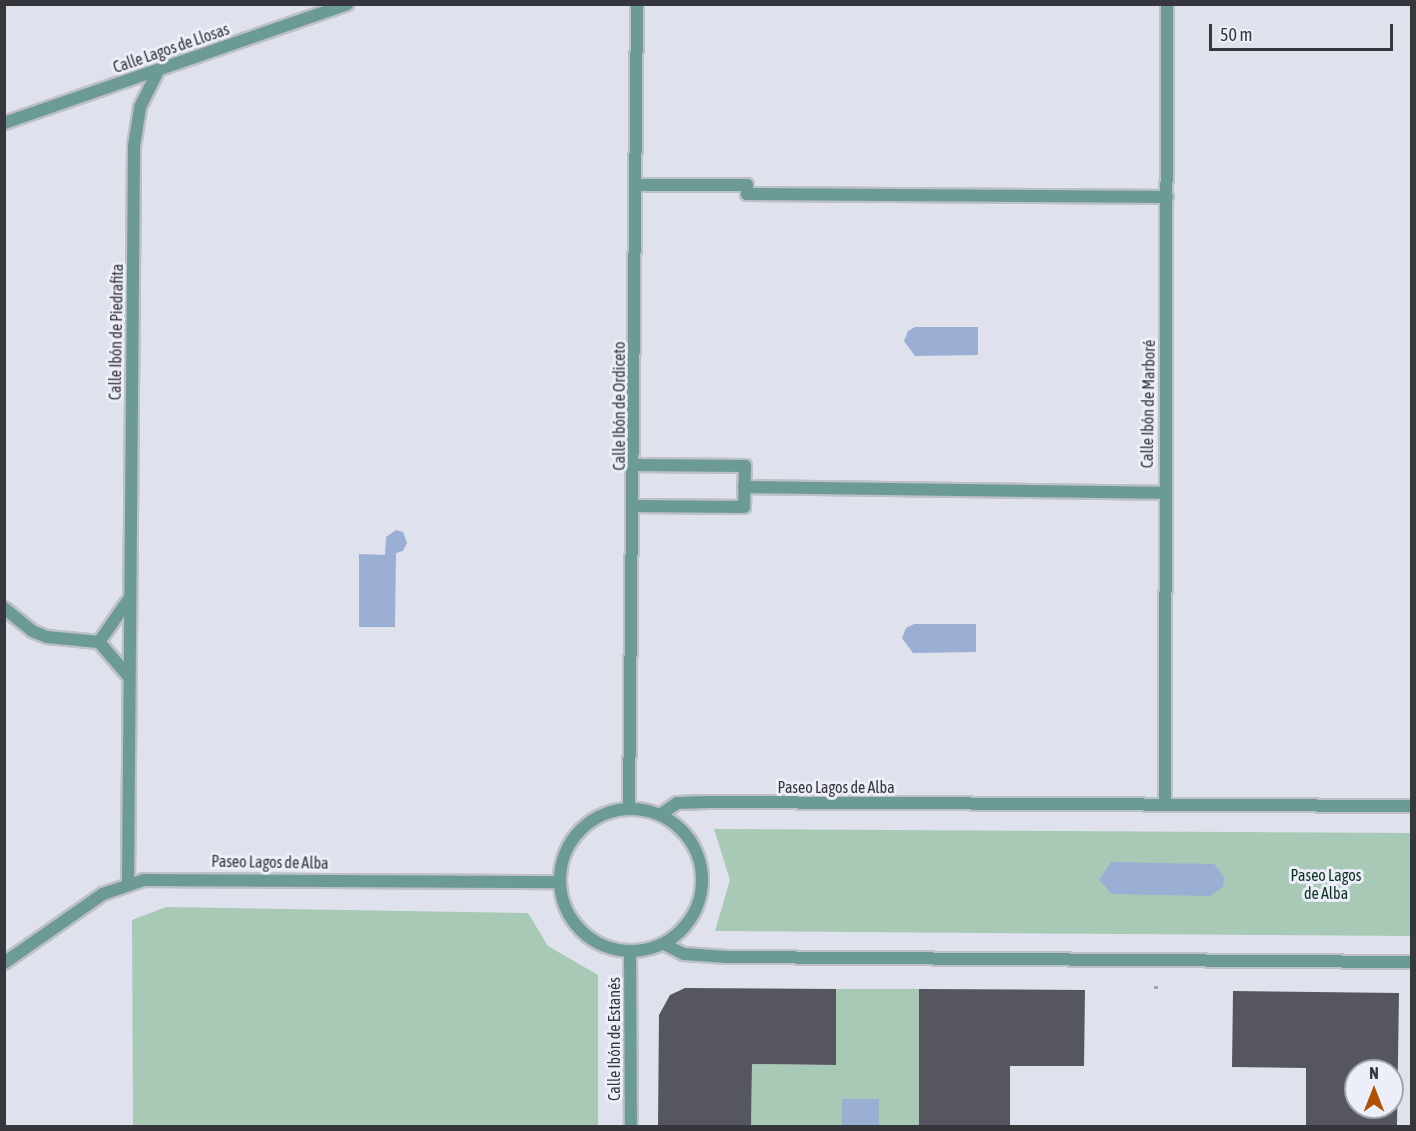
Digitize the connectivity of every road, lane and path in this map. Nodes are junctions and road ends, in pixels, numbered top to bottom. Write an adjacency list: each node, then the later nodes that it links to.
1 (347, 4): 4 (street, Calle Lagos de Llosas)
2 (637, 4): 6 (street, Calle Ibón de Ordiceto)
3 (1167, 4): 7 (street, Calle Ibón de Marboré)
4 (158, 71): 5 (street, Calle Lagos de Llosas); 12 (street, Calle Ibón de Piedrafita)
5 (4, 123)
6 (636, 184): 7 (street); 8 (street, Calle Ibón de Ordiceto)
7 (1167, 197): 10 (street, Calle Ibón de Marboré)
8 (635, 465): 9 (street); 11 (street, Calle Ibón de Ordiceto)
9 (744, 487): 10 (street); 11 (street)
10 (1164, 493): 16 (street, Calle Ibón de Marboré)
11 (634, 506): 18 (street, Calle Ibón de Ordiceto)
12 (130, 598): 14 (street); 15 (street, Calle Ibón de Piedrafita)
13 (4, 608): 14 (street)
14 (99, 642): 15 (street)
15 (129, 677): 21 (street, Calle Ibón de Piedrafita)
16 (1165, 805): 17 (street, Paseo Lagos de Alba); 19 (street, Paseo Lagos de Alba)
17 (1412, 806)
18 (629, 808): 19 (street); 20 (street)
19 (660, 815): 22 (street)
20 (560, 882): 21 (street, Paseo Lagos de Alba); 23 (street)
21 (128, 883): 25 (street, Paseo Lagos de Alba)
22 (664, 944): 23 (street); 24 (street)
23 (630, 951): 26 (street, Calle Ibón de Estanés)
24 (1412, 962)
25 (4, 963)
26 (631, 1126)

